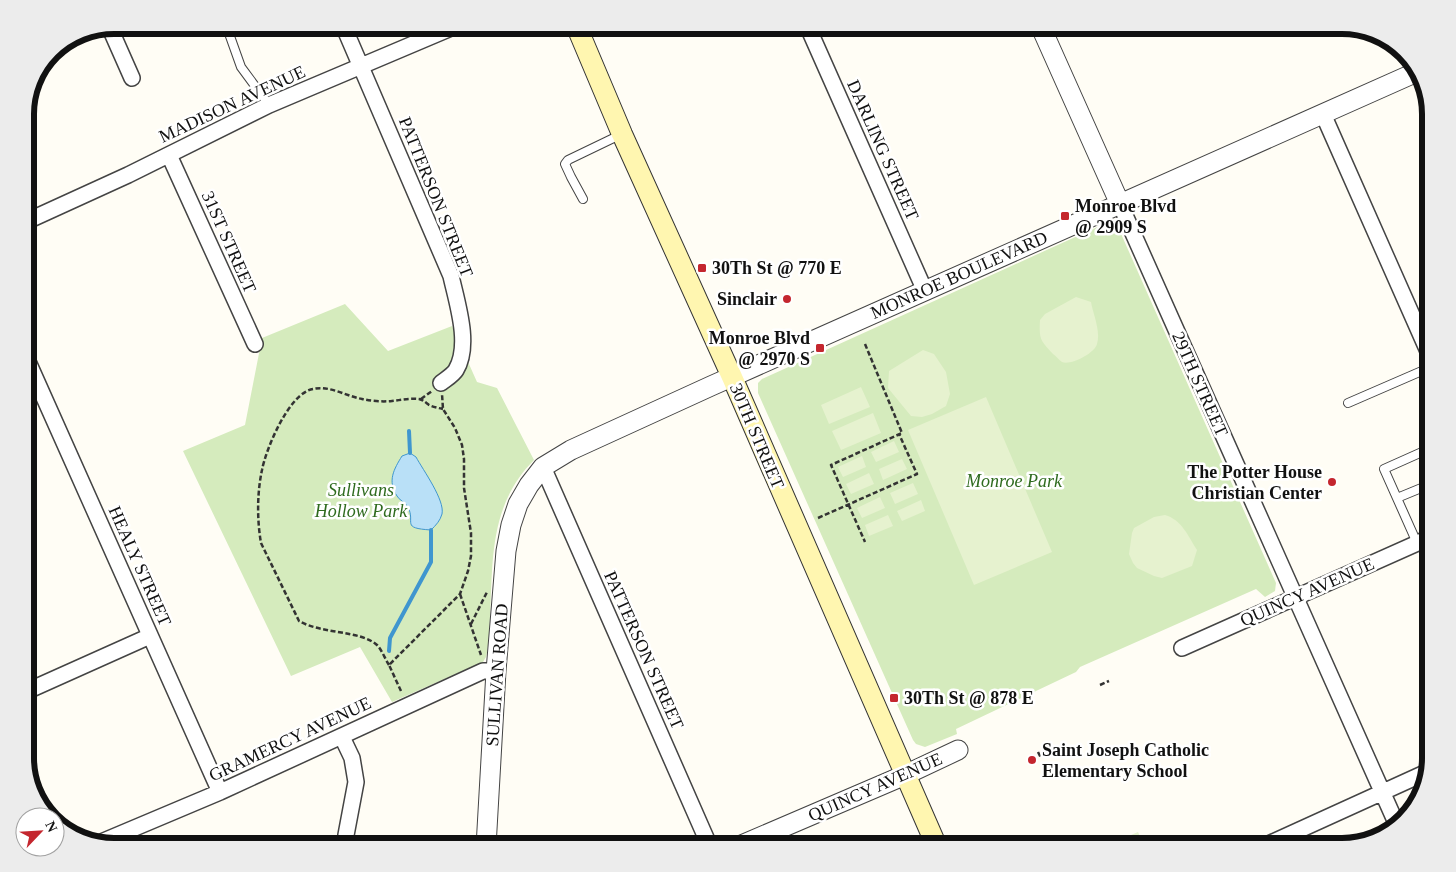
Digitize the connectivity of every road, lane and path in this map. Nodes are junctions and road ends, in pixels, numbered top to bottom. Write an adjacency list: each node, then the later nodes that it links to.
1 (113, 34): 10 (street)
2 (229, 34): 11 (lane)
3 (347, 34): 8 (street, PATTERSON STREET)
4 (437, 34): 8 (street, MADISON AVENUE)
5 (580, 34): 13 (main road, 30TH STREET)
6 (811, 34): 18 (street, DARLING STREET)
7 (1044, 34): 16 (street, 29TH STREET)
8 (361, 65): 11 (street, MADISON AVENUE); 25 (street, PATTERSON STREET)
9 (1411, 74): 12 (street, MONROE BOULEVARD)
10 (132, 78)
11 (269, 105): 14 (street, MADISON AVENUE)
12 (1323, 114): 16 (street, MONROE BOULEVARD); 19 (street)
13 (622, 134): 15 (lane); 24 (main road, 30TH STREET)
14 (169, 155): 17 (street, MADISON AVENUE); 20 (street, 31ST STREET)
15 (583, 199)
16 (1120, 204): 18 (street, MONROE BOULEVARD); 42 (street, 29TH STREET)
17 (34, 218)
18 (925, 291): 24 (street, MONROE BOULEVARD)
19 (1422, 338)
20 (255, 344)
21 (864, 344): 29 (path)
22 (1422, 371): 27 (lane)
23 (34, 375): 44 (street, HEALY STREET)
24 (732, 376): 31 (street, MONROE BOULEVARD); 57 (main road, 30TH STREET)
25 (441, 383): 26 (path); 28 (path)
26 (421, 399): 28 (path); 47 (path)
27 (1348, 403)
28 (443, 409): 41 (path)
29 (899, 434): 35 (path); 35 (path)
30 (1422, 452): 33 (lane)
31 (543, 467): 34 (street, MONROE BOULEVARD); 65 (street, PATTERSON STREET)
32 (1422, 488): 33 (lane)
33 (1397, 498): 37 (lane)
34 (518, 504): 48 (street, SULLIVAN ROAD)
35 (848, 505): 36 (path); 39 (path)
36 (818, 518)
37 (1422, 537)
38 (1422, 541): 42 (street, QUINCY AVENUE)
39 (865, 542)
40 (488, 589): 43 (path)
41 (460, 594): 43 (path); 47 (path)
42 (1295, 597): 45 (street, QUINCY AVENUE); 60 (street, 29TH STREET)
43 (470, 624): 46 (path)
44 (150, 636): 51 (street); 59 (street, HEALY STREET)
45 (1182, 648)
46 (481, 655)
47 (388, 665): 52 (path)
48 (496, 671): 53 (street, GRAMERCY AVENUE); 64 (street, SULLIVAN ROAD)
49 (1109, 681): 50 (path)
50 (1100, 685)
51 (34, 688)
52 (401, 691)
53 (342, 737): 59 (street, GRAMERCY AVENUE); 62 (street)
54 (958, 750): 57 (street, QUINCY AVENUE)
55 (1038, 752): 56 (path)
56 (1041, 758)
57 (904, 775): 66 (street, QUINCY AVENUE); 67 (main road, 30TH STREET)
58 (1421, 775): 60 (street)
59 (220, 792): 63 (street, GRAMERCY AVENUE)
60 (1382, 792): 61 (street, 29TH STREET); 68 (street)
61 (1394, 819)
62 (346, 836)
63 (111, 838)
64 (487, 838)
65 (706, 838)
66 (758, 838)
67 (933, 838)
68 (1282, 838)

